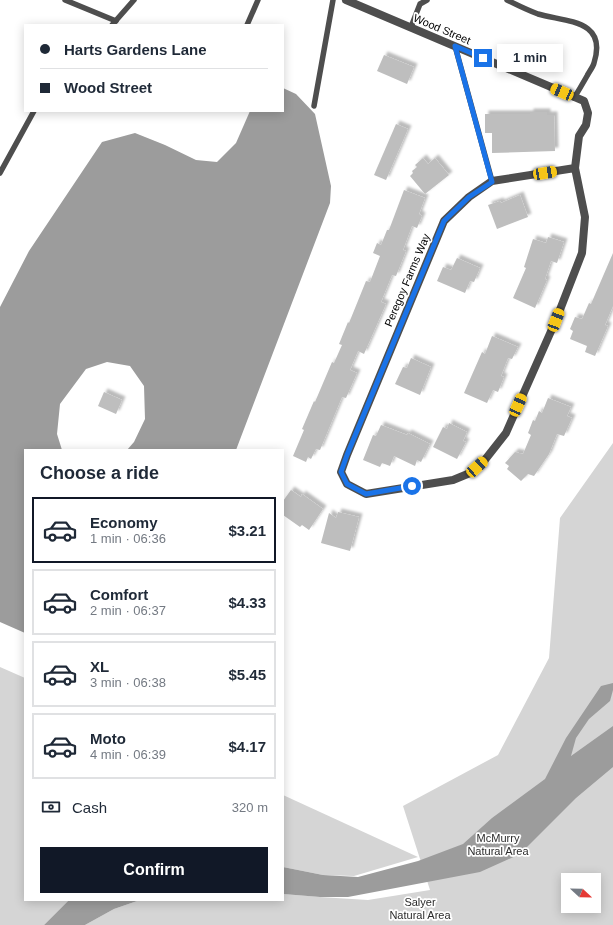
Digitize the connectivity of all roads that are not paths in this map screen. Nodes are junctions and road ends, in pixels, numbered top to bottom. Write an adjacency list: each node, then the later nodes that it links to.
1 (65, 0): 8 (lane)
2 (134, 0): 8 (lane)
3 (258, 0): 9 (lane)
4 (333, 0): 13 (lane)
5 (346, 0): 10 (street, Wood Street)
6 (427, 0): 10 (lane)
7 (507, 0): 12 (lane)
8 (114, 23)
9 (247, 24)
10 (411, 27): 11 (street, Wood Street)
11 (455, 46): 12 (street, Wood Street); 17 (lane)
12 (574, 98): 15 (street, Wood Street)
13 (314, 106)
14 (33, 112): 16 (lane)
15 (575, 168): 17 (street, Peregoy Farms Way); 17 (street, Peregoy Farms Way)
16 (0, 173)
17 (492, 182)

